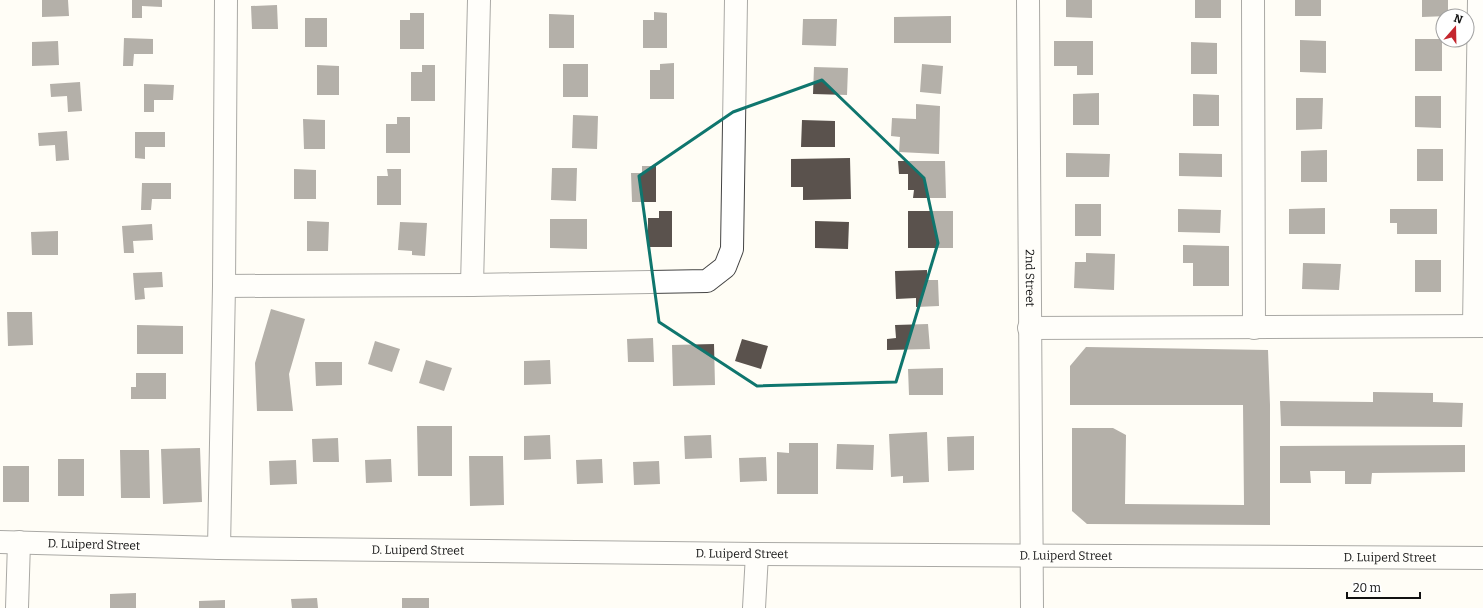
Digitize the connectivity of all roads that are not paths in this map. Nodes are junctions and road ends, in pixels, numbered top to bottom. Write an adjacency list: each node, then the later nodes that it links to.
1 (226, 0): 8 (street)
2 (479, 0): 7 (street)
3 (736, 0): 7 (street)
4 (1028, 0): 10 (street, 2nd Street)
5 (1253, 0): 11 (street)
6 (1479, 0): 9 (street)
7 (472, 285): 8 (street)
8 (224, 286): 13 (street)
9 (1479, 326): 11 (street)
10 (1029, 328): 11 (street); 15 (street, 2nd Street)
11 (1254, 328)
12 (9, 542): 13 (street, D. Luiperd Street); 17 (street)
13 (219, 548): 14 (street, D. Luiperd Street)
14 (757, 554): 15 (street, D. Luiperd Street); 18 (street)
15 (1032, 556): 16 (street, D. Luiperd Street); 19 (street, 2nd Street)
16 (1483, 558)
17 (17, 608)
18 (754, 608)
19 (1032, 608)

